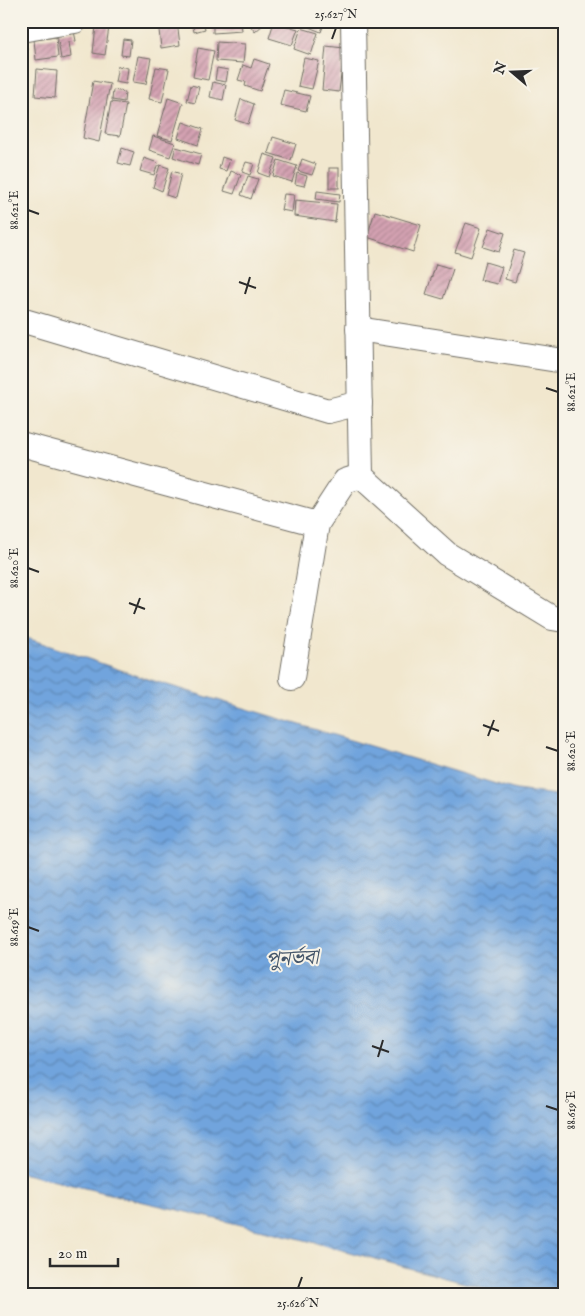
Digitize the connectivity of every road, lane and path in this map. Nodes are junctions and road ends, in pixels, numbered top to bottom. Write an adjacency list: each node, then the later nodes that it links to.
1 (75, 21): 3 (street)
2 (353, 21): 5 (street)
3 (21, 30)
4 (21, 320): 7 (street)
5 (358, 329): 6 (street); 7 (street)
6 (564, 361)
7 (360, 403): 9 (street)
8 (21, 444): 10 (street)
9 (361, 476): 10 (street); 11 (street)
10 (317, 524): 12 (street)
11 (564, 620)
12 (292, 678)

